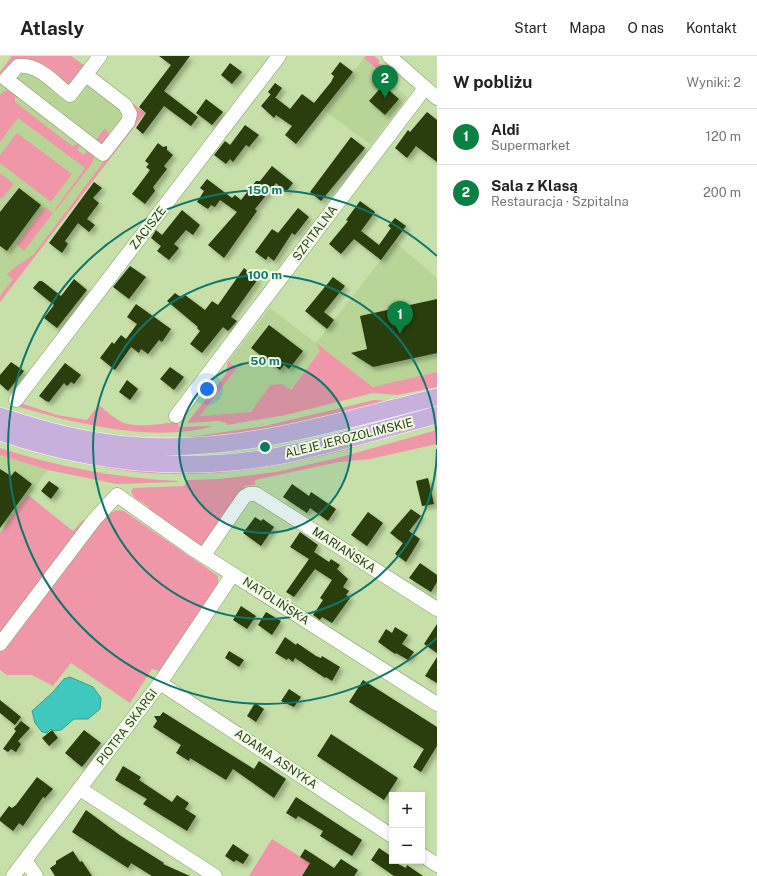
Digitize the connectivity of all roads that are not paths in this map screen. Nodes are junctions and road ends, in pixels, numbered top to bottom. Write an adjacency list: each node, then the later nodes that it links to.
1 (279, 56): 8 (street, ZACISZE)
2 (389, 56): 5 (street)
3 (99, 57): 4 (street)
4 (86, 75): 4 (street)
5 (426, 88): 6 (street); 10 (street, SZPITALNA)
6 (437, 98)
7 (437, 397): 9 (main road, ALEJE JEROZOLIMSKIE)
8 (16, 400)
9 (0, 416)
10 (176, 416)
11 (437, 416): 12 (main road, ALEJE JEROZOLIMSKIE)
12 (0, 432)
13 (204, 555): 14 (street, NATOLIŃSKA); 15 (street, MARIAŃSKA); 16 (street, NATOLIŃSKA)
14 (233, 574): 17 (street, PIOTRA SKARGI); 18 (street, NATOLIŃSKA)
15 (437, 609)
16 (0, 644)
17 (160, 683): 19 (street, PIOTRA SKARGI); 20 (street, ADAMA ASNYKA)
18 (437, 704)
19 (80, 789): 22 (street, PIOTRA SKARGI); 26 (street)
20 (389, 834)
21 (425, 857): 23 (street)
22 (25, 860): 24 (street, PIOTRA SKARGI); 25 (street)
23 (437, 865)
24 (13, 876)
25 (36, 876)
26 (215, 876)

